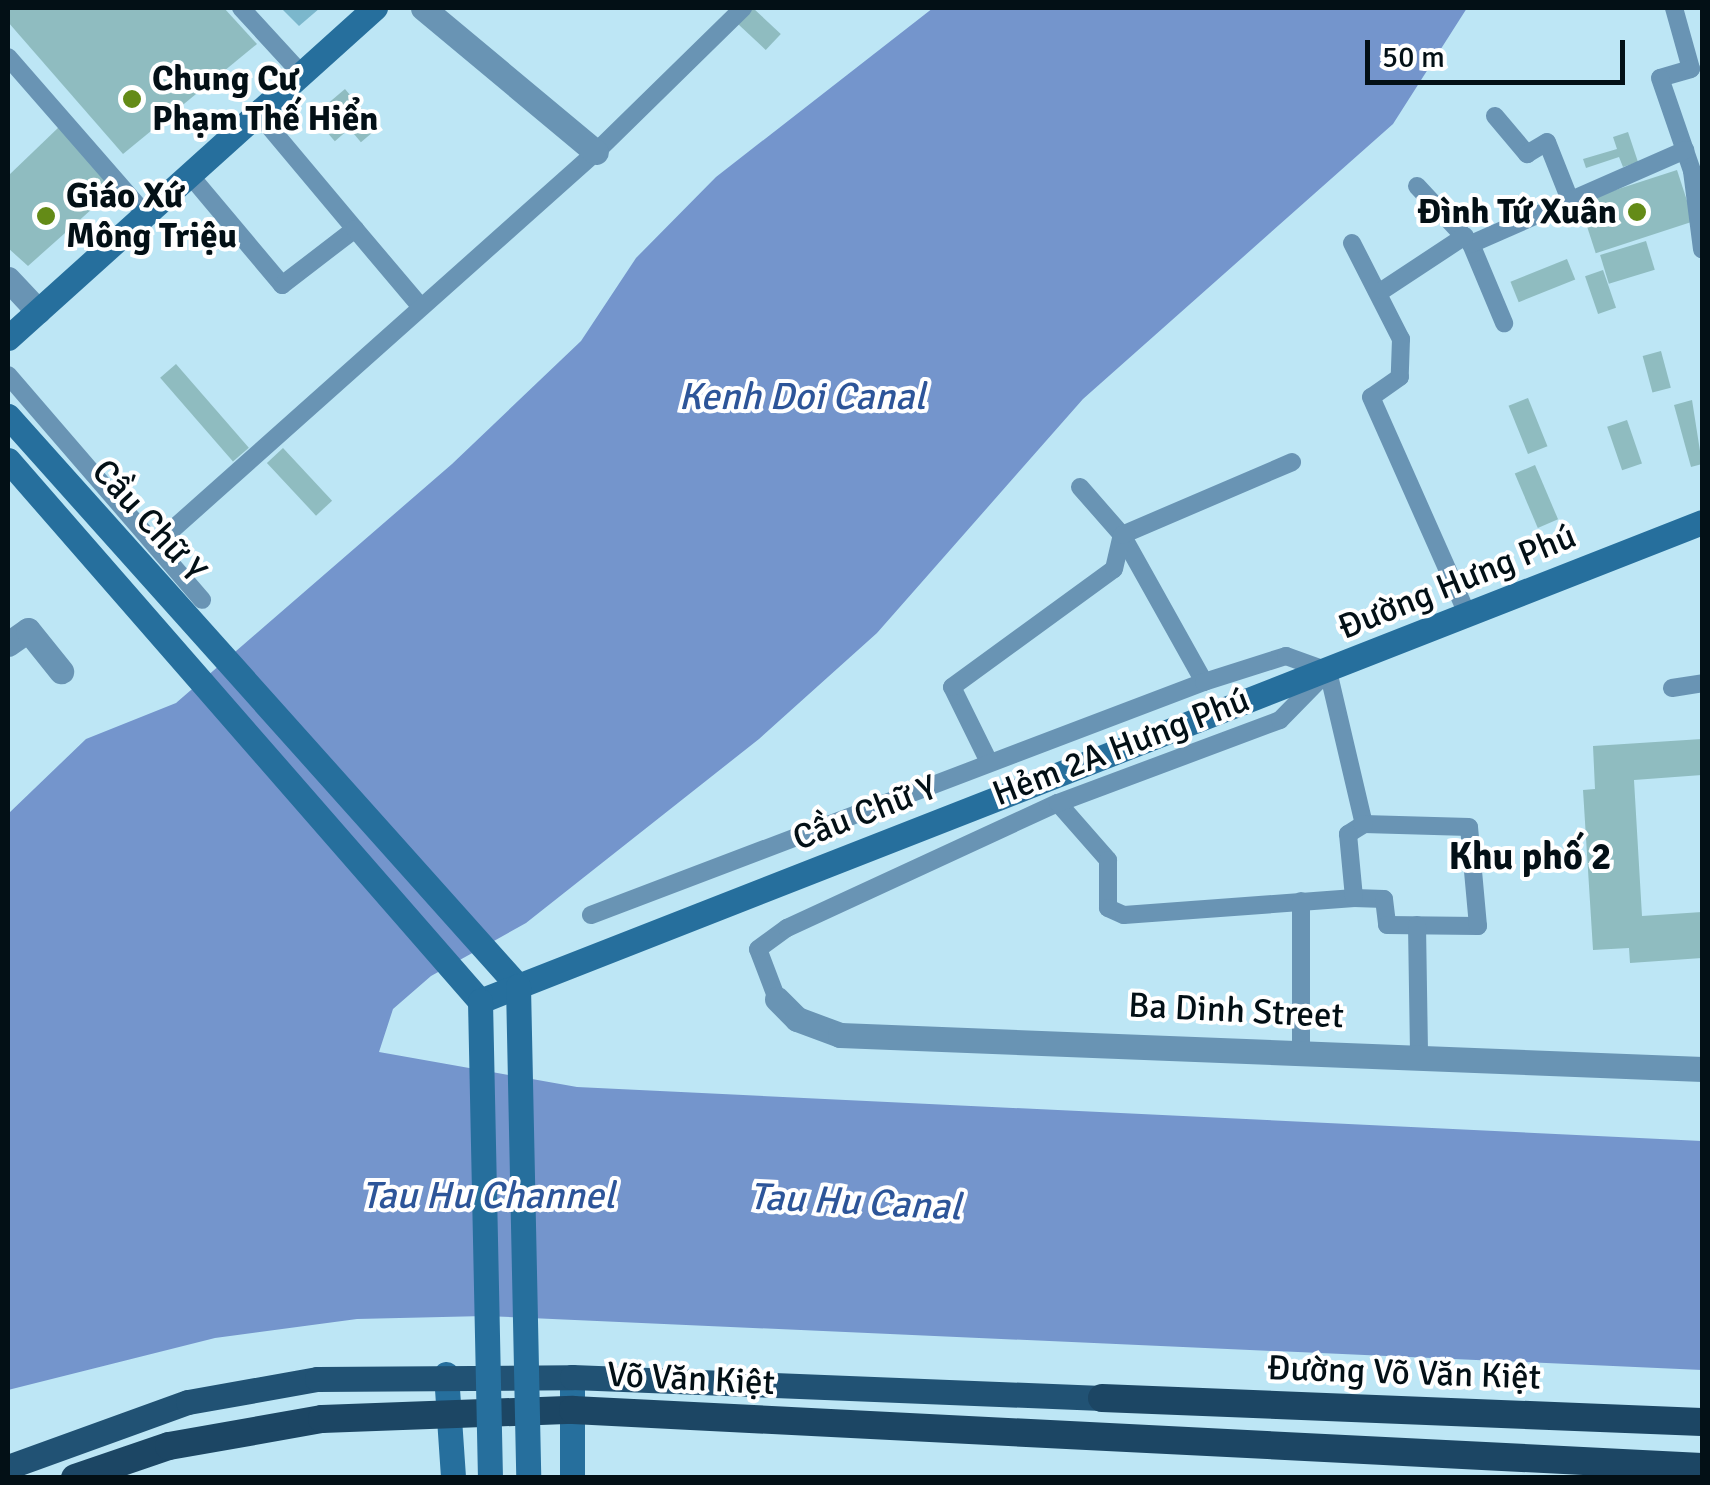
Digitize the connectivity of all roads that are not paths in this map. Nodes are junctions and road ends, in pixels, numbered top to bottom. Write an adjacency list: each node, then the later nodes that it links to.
1 (241, 8): 7 (lane)
2 (375, 8): 7 (main road)
3 (423, 8): 11 (street)
4 (743, 8): 11 (lane)
5 (1674, 8): 10 (lane)
6 (8, 57): 15 (lane)
7 (299, 70): 8 (main road)
8 (256, 111): 12 (main road); 16 (lane)
9 (1495, 116): 14 (lane)
10 (1685, 150): 14 (lane); 19 (lane)
11 (596, 152): 22 (lane)
12 (189, 174): 15 (main road); 16 (lane)
13 (1417, 186): 17 (lane)
14 (1568, 196): 17 (lane)
15 (145, 214): 23 (main road)
16 (355, 228): 22 (lane)
17 (1468, 240): 21 (lane); 24 (lane)
18 (1352, 244): 21 (lane)
19 (1702, 249)
20 (8, 279): 23 (street)
21 (1383, 290): 35 (lane)
22 (421, 307): 33 (lane)
23 (38, 311): 25 (main road)
24 (1504, 322)
25 (8, 338)
26 (8, 374): 33 (lane)
27 (8, 416): 50 (main road, Cầu Chữ Y)
28 (8, 460): 52 (main road, Cầu Chữ Y)
29 (1292, 462): 32 (lane)
30 (1080, 487): 32 (lane)
31 (1702, 522): 35 (main road, Đường Hưng Phú)
32 (1122, 536): 39 (lane); 43 (lane)
33 (155, 546): 34 (lane)
34 (202, 600)
35 (1466, 614): 38 (main road, Đường Hưng Phú)
36 (8, 644): 37 (street)
37 (61, 670)
38 (1328, 671): 39 (lane); 42 (main road, Đường Hưng Phú); 44 (lane, Hẻm 2A Hưng Phú); 45 (lane)
39 (1204, 682): 43 (lane)
40 (1702, 683): 41 (lane)
41 (1672, 688)
42 (1237, 705): 50 (main road, Cầu Chữ Y)
43 (987, 758): 48 (lane)
44 (1058, 802): 47 (lane); 51 (lane, Hẻm 2A Hưng Phú)
45 (1364, 824): 46 (lane); 49 (lane)
46 (1354, 898): 47 (lane); 49 (lane)
47 (1302, 901): 53 (lane)
48 (591, 915)
49 (1417, 925): 54 (lane)
50 (518, 986): 52 (main road, Cầu Chữ Y); 67 (main road, bridge)
51 (777, 999): 53 (street, Ba Dinh Street)
52 (480, 1001): 66 (main road, bridge)
53 (1301, 1046): 54 (street, Ba Dinh Street)
54 (1419, 1058): 55 (street, Ba Dinh Street)
55 (1702, 1069)
56 (446, 1374): 57 (main road, Võ Văn Kiệt); 60 (main road); 62 (main road, Võ Văn Kiệt)
57 (572, 1377): 58 (main road, Võ Văn Kiệt); 59 (main road)
58 (1102, 1398): 61 (highway, Đường Võ Văn Kiệt)
59 (572, 1410): 60 (highway, Võ Văn Kiệt); 63 (highway, Võ Văn Kiệt); 68 (main road)
60 (450, 1412): 64 (highway, Võ Văn Kiệt); 65 (main road)
61 (1702, 1422)
62 (8, 1467)
63 (1702, 1467)
64 (75, 1478)
65 (453, 1478)
66 (490, 1478)
67 (528, 1478)
68 (572, 1478)

